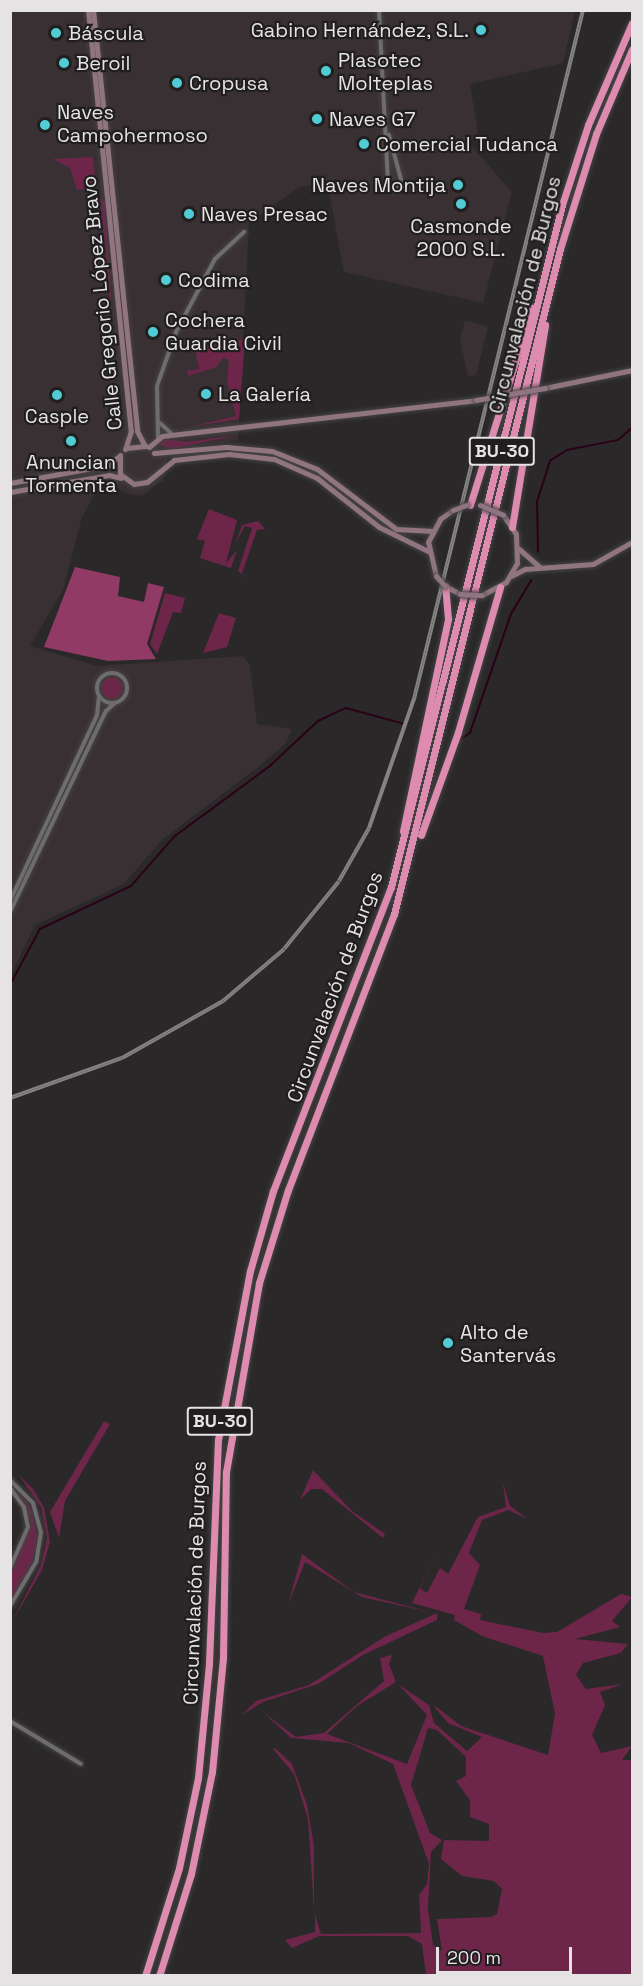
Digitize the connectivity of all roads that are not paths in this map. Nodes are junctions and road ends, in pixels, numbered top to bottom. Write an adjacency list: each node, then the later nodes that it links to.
1 (88, 10): 17 (main road, Calle Gregorio López Bravo)
2 (93, 10): 16 (main road, Calle Gregorio López Bravo)
3 (379, 10): 6 (street)
4 (633, 23): 10 (highway, Circunvalación de Burgos / BU-30)
5 (633, 49): 11 (highway, Circunvalación de Burgos / BU-30)
6 (389, 135): 7 (street); 8 (street)
7 (391, 170): 8 (street); 8 (street)
8 (398, 170)
9 (244, 232): 13 (street)
10 (547, 264): 24 (highway); 36 (highway, Circunvalación de Burgos / BU-30)
11 (555, 271): 25 (highway); 39 (highway, Circunvalación de Burgos / BU-30)
12 (633, 370): 14 (main road, bridge)
13 (160, 423): 14 (street); 15 (street)
14 (176, 436): 15 (main road)
15 (158, 437): 16 (main road)
16 (147, 446): 17 (main road); 18 (main road)
17 (125, 449): 19 (main road)
18 (154, 453): 20 (main road); 26 (main road)
19 (120, 455): 21 (main road); 22 (main road)
20 (157, 470): 21 (main road); 29 (main road)
21 (128, 482): 23 (main road)
22 (10, 483)
23 (10, 492)
24 (468, 505): 25 (main road, bridge); 26 (main road, bridge)
25 (512, 527): 28 (main road)
26 (433, 531): 29 (main road)
27 (633, 542): 30 (main road)
28 (519, 549): 30 (main road); 31 (main road)
29 (428, 551): 32 (main road, bridge)
30 (544, 569): 31 (main road)
31 (511, 576): 33 (main road)
32 (445, 586): 33 (main road, bridge); 36 (highway)
33 (500, 587): 39 (highway)
34 (99, 696): 35 (street); 35 (street); 37 (street)
35 (115, 703): 38 (street)
36 (391, 886): 47 (highway, Circunvalación de Burgos / BU-30)
37 (10, 901)
38 (10, 912)
39 (394, 914): 46 (highway, Circunvalación de Burgos / BU-30)
40 (11, 1480): 43 (street)
41 (10, 1488): 42 (street)
42 (10, 1568)
43 (10, 1606)
44 (10, 1720): 45 (street)
45 (81, 1764)
46 (208, 1795): 48 (highway, Circunvalación de Burgos / BU-30); 49 (highway)
47 (143, 1976)
48 (159, 1976)
49 (164, 1976)

